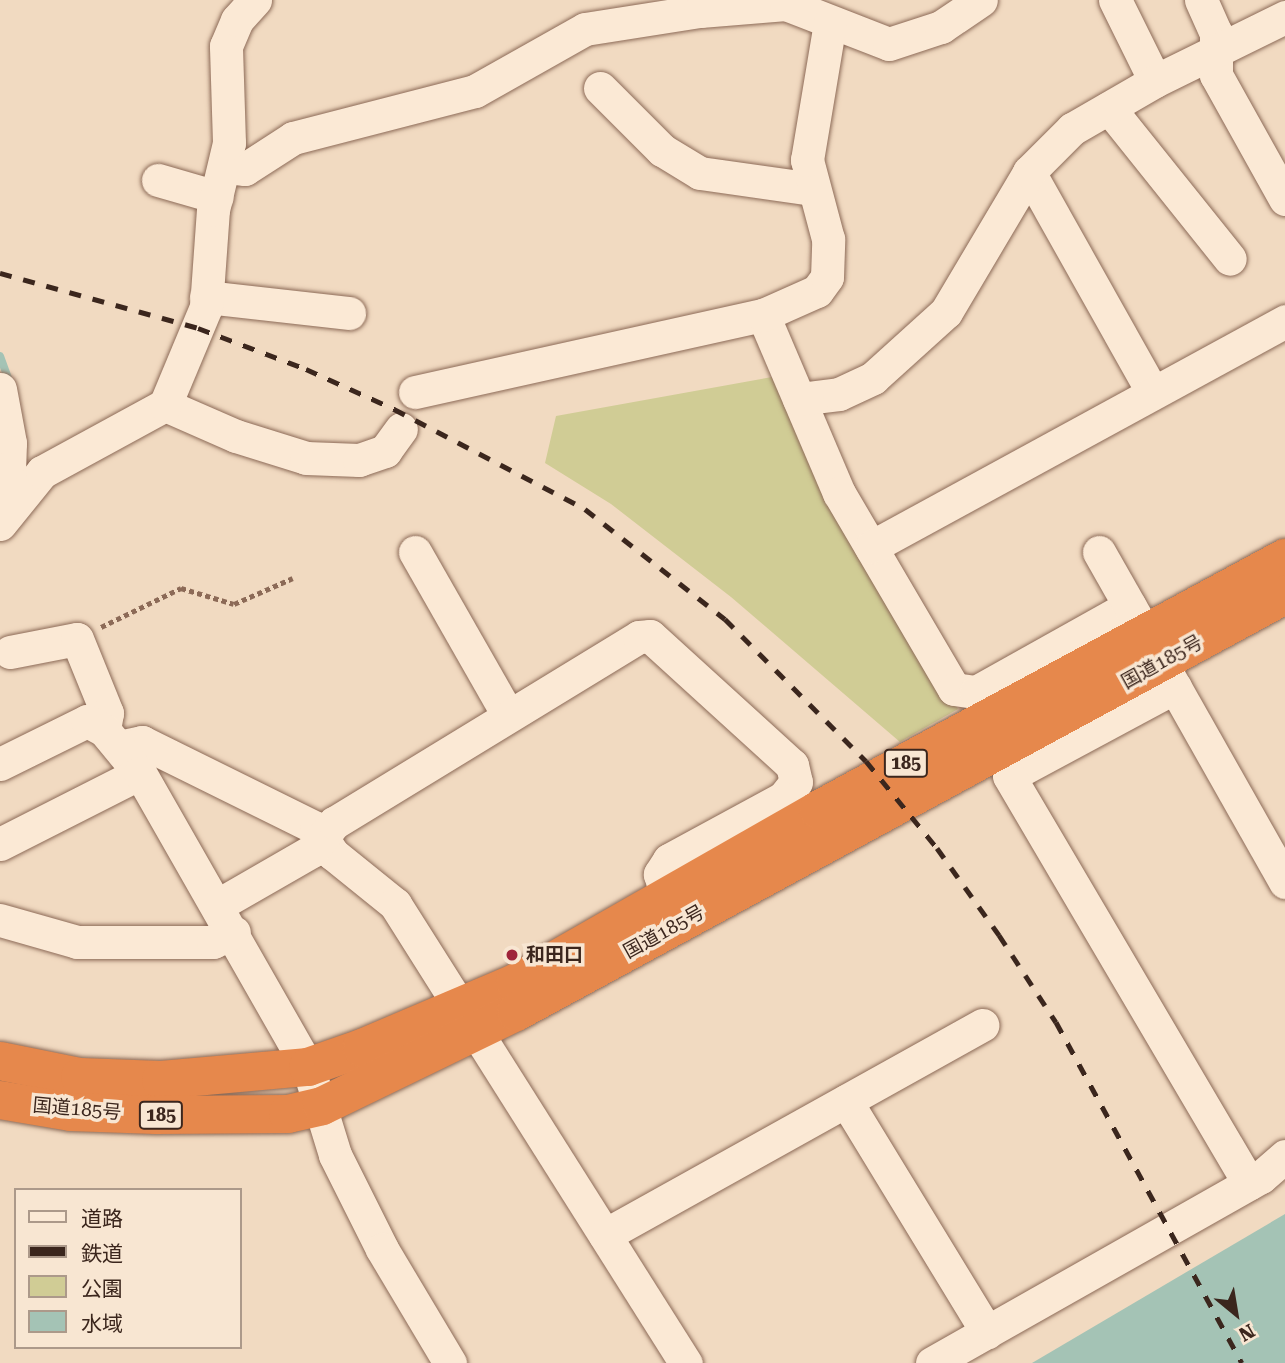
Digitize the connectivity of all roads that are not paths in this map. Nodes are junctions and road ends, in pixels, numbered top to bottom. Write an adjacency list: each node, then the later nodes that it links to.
1 (255, 0): 14 (street)
2 (981, 0): 7 (street)
3 (1115, 0): 9 (street)
4 (1201, 0): 8 (street)
5 (615, 12): 7 (street); 14 (street)
6 (1285, 17): 8 (street)
7 (830, 22): 15 (street)
8 (1213, 54): 9 (street); 16 (street)
9 (1155, 81): 11 (street)
10 (600, 88): 15 (street)
11 (1109, 108): 12 (street); 17 (street)
12 (1030, 172): 24 (street); 25 (street)
13 (158, 180): 14 (street)
14 (221, 182): 18 (street)
15 (812, 189): 20 (street)
16 (1285, 199)
17 (1230, 259)
18 (206, 297): 19 (street); 26 (street)
19 (349, 313)
20 (763, 315): 23 (street); 25 (street)
21 (1285, 321): 24 (street)
22 (0, 389): 28 (street)
23 (415, 392)
24 (1153, 393): 30 (street)
25 (799, 400): 30 (street)
26 (165, 405): 27 (street); 29 (street)
27 (401, 429)
28 (0, 496)
29 (0, 524)
30 (871, 547): 35 (street)
31 (415, 552): 37 (street)
32 (1099, 552): 35 (street)
33 (1285, 558): 35 (highway, 国道185号 / 185)
34 (1285, 594): 35 (highway, 国道185号 / 185)
35 (1153, 647): 43 (street); 44 (highway, 国道185号 / 185); 47 (highway, 国道185号 / 185); 55 (street)
36 (10, 652): 38 (street)
37 (508, 715): 41 (street); 44 (street)
38 (112, 738): 39 (street); 40 (street); 41 (street)
39 (0, 764)
40 (140, 773): 42 (street); 45 (street)
41 (324, 839): 45 (street); 47 (street)
42 (0, 844)
43 (1283, 874)
44 (666, 895): 47 (highway, 国道185号 / 185)
45 (226, 919): 46 (street); 50 (street)
46 (0, 920)
47 (468, 1020): 50 (highway, 国道185号 / 185); 53 (highway, 国道185号 / 185); 56 (street)
48 (983, 1025): 52 (street)
49 (0, 1061): 50 (highway, 国道185号 / 185)
50 (308, 1067): 53 (street)
51 (0, 1100): 53 (highway, 国道185号 / 185)
52 (846, 1101): 56 (street); 57 (street)
53 (322, 1106): 58 (street)
54 (1285, 1156): 55 (street)
55 (1248, 1184): 57 (street)
56 (605, 1235): 59 (street)
57 (987, 1332): 60 (street)
58 (450, 1363)
59 (687, 1363)
60 (932, 1363)

